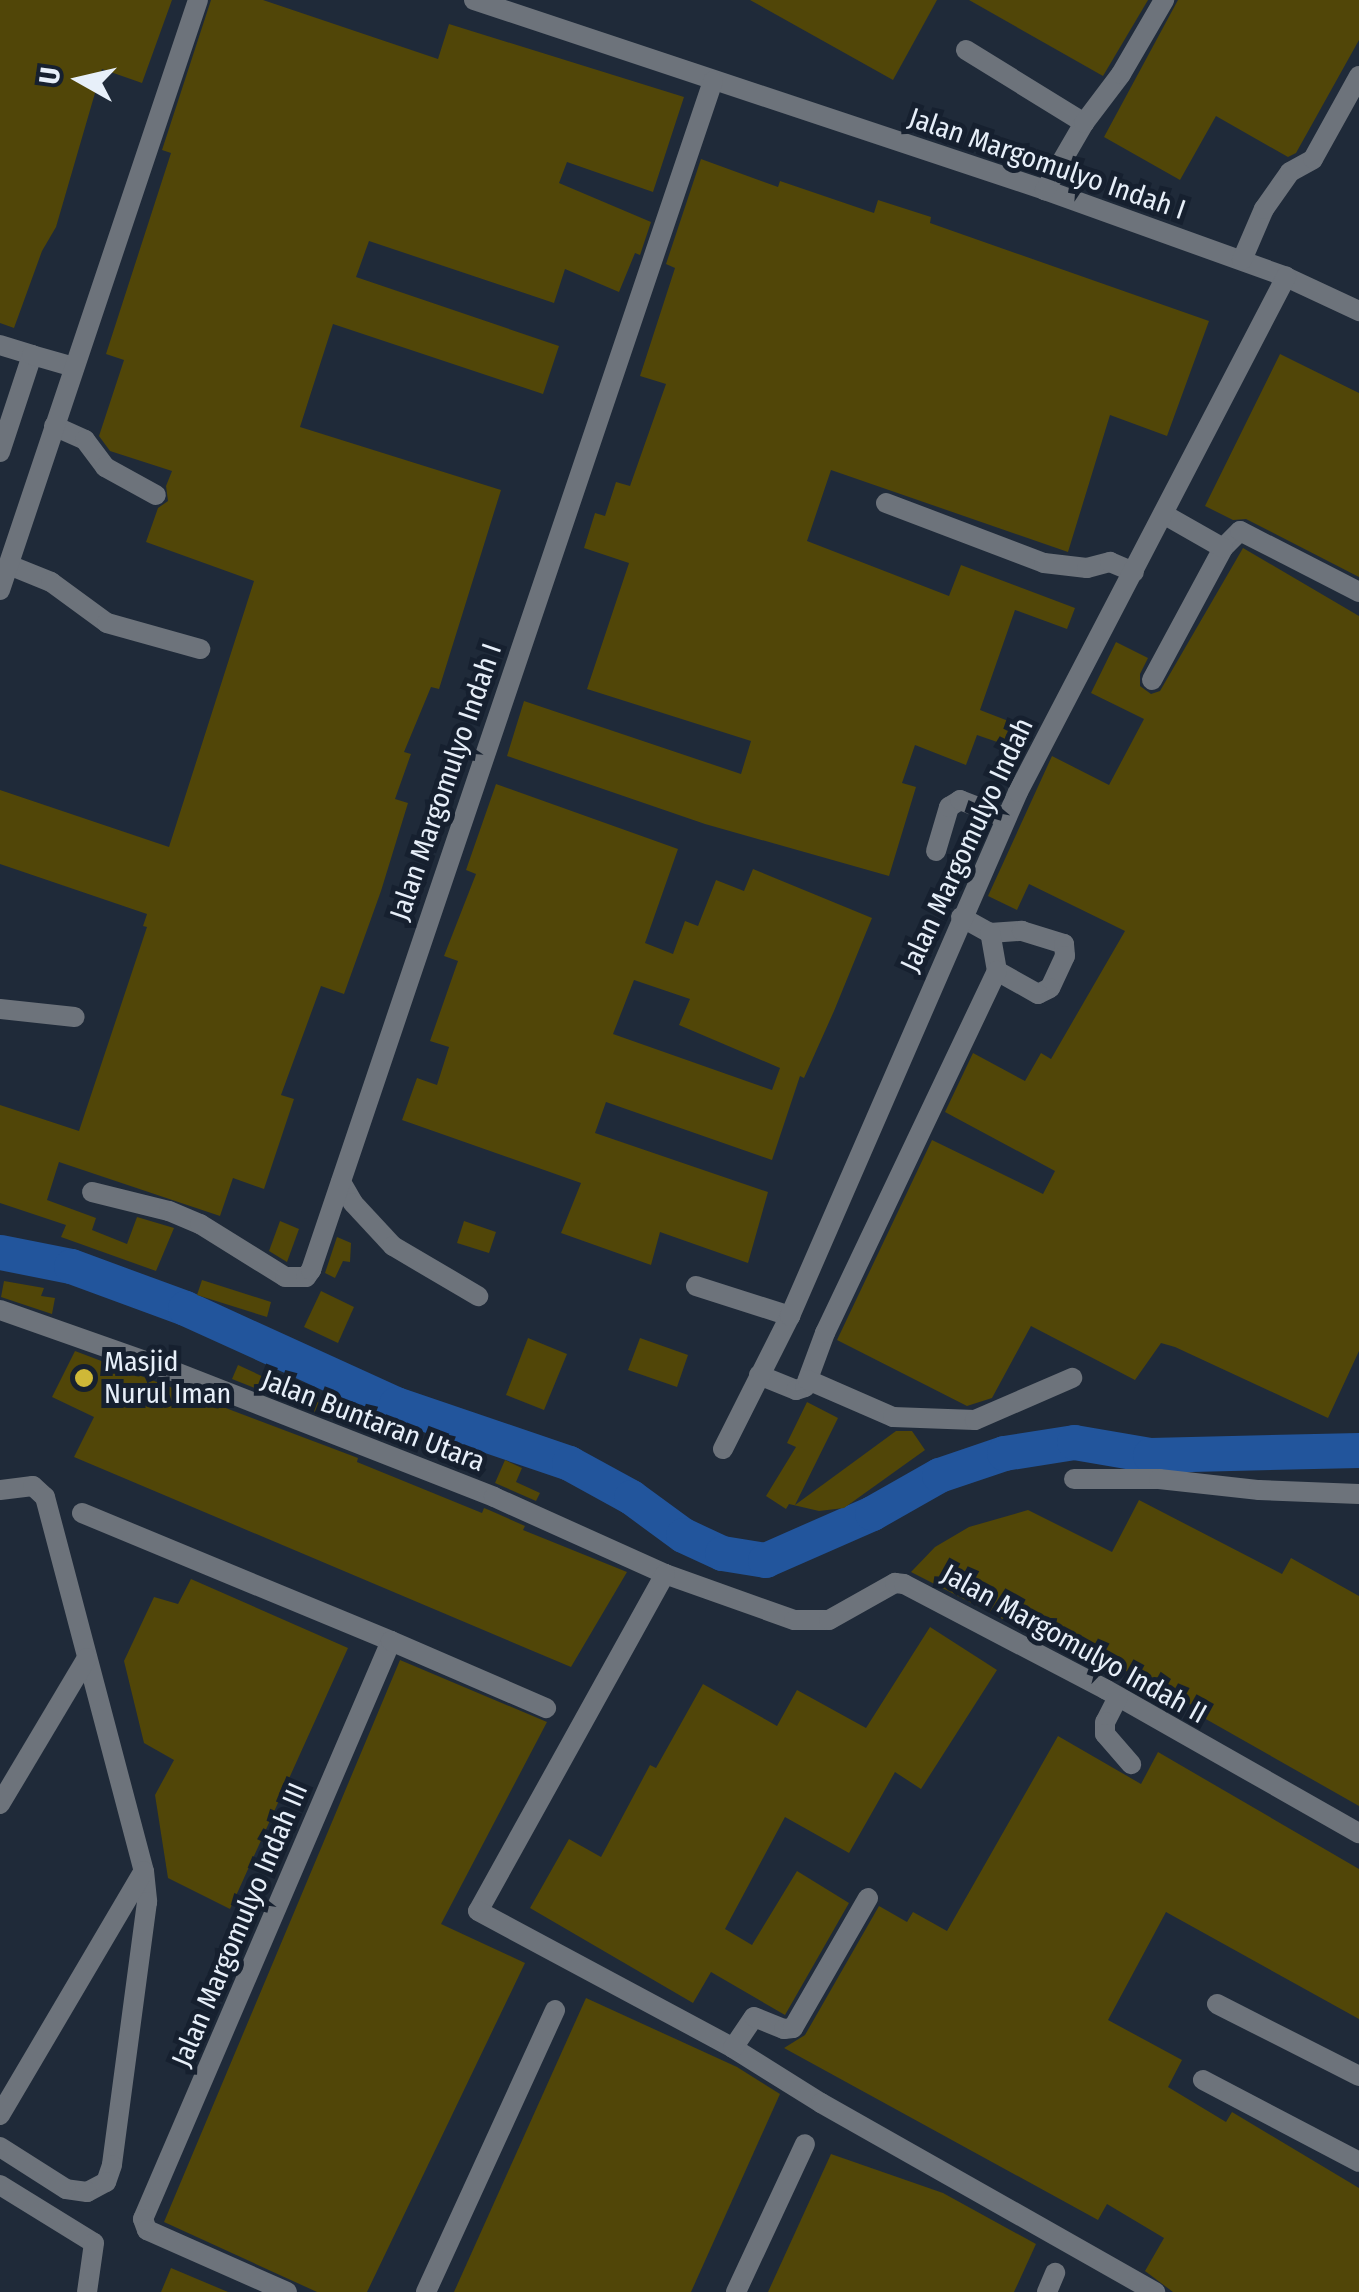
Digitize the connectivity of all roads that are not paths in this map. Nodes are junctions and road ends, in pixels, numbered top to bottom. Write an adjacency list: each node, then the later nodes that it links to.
1 (198, 0): 14 (street)
2 (474, 0): 6 (street, Jalan Margomulyo Indah I)
3 (1164, 0): 7 (street)
4 (966, 50): 7 (street)
5 (1359, 76): 9 (street)
6 (713, 81): 8 (street, Jalan Margomulyo Indah I); 34 (street, Jalan Margomulyo Indah I)
7 (1084, 123): 8 (street)
8 (1045, 190): 9 (street, Jalan Margomulyo Indah I)
9 (1242, 260): 10 (street, Jalan Margomulyo Indah I)
10 (1286, 277): 11 (street, Jalan Margomulyo Indah I); 19 (street, Jalan Margomulyo Indah)
11 (1359, 310)
12 (0, 345): 13 (street)
13 (32, 356): 14 (street); 16 (street)
14 (74, 368): 15 (street)
15 (54, 426): 17 (street); 21 (street)
16 (0, 452)
17 (156, 494)
18 (886, 503): 22 (street)
19 (1165, 515): 20 (street); 22 (street, Jalan Margomulyo Indah)
20 (1223, 548): 24 (street); 26 (street)
21 (8, 564): 23 (street); 25 (street)
22 (1134, 572): 27 (street, Jalan Margomulyo Indah)
23 (0, 590)
24 (1359, 592)
25 (200, 649)
26 (1152, 680)
27 (1006, 818): 28 (street); 29 (street, Jalan Margomulyo Indah)
28 (936, 850)
29 (961, 917): 30 (street); 39 (street, Jalan Margomulyo Indah)
30 (990, 934): 31 (street); 31 (street)
31 (997, 971): 42 (street)
32 (0, 1009): 33 (street)
33 (75, 1018)
34 (341, 1182): 35 (street, Jalan Margomulyo Indah I); 37 (street)
35 (92, 1192)
36 (696, 1286): 39 (street)
37 (478, 1296)
38 (0, 1310): 48 (street, Jalan Buntaran Utara)
39 (790, 1316): 40 (street, Jalan Margomulyo Indah)
40 (760, 1376): 42 (street); 43 (street, Jalan Margomulyo Indah)
41 (1072, 1378): 42 (street)
42 (808, 1380)
43 (723, 1449)
44 (1074, 1480): 46 (street)
45 (0, 1490): 50 (street)
46 (1359, 1494)
47 (82, 1513): 49 (street)
48 (664, 1574): 51 (street, Jalan Margomulyo Indah II); 60 (street)
49 (391, 1641): 52 (street); 69 (street, Jalan Margomulyo Indah III)
50 (87, 1658): 54 (street); 56 (street)
51 (1118, 1697): 53 (street); 55 (street, Jalan Margomulyo Indah II)
52 (546, 1708)
53 (1131, 1764)
54 (0, 1804)
55 (1359, 1834)
56 (144, 1871): 63 (street); 65 (street)
57 (868, 1898): 60 (street)
58 (1216, 2004): 61 (street)
59 (554, 2010): 70 (street)
60 (733, 2048): 72 (street)
61 (1359, 2076)
62 (1203, 2080): 66 (street)
63 (0, 2115)
64 (805, 2144): 71 (street)
65 (0, 2147)
66 (1359, 2162)
67 (2, 2190): 68 (street)
68 (87, 2292)
69 (287, 2292)
70 (426, 2292)
71 (736, 2292)
72 (1155, 2292)

